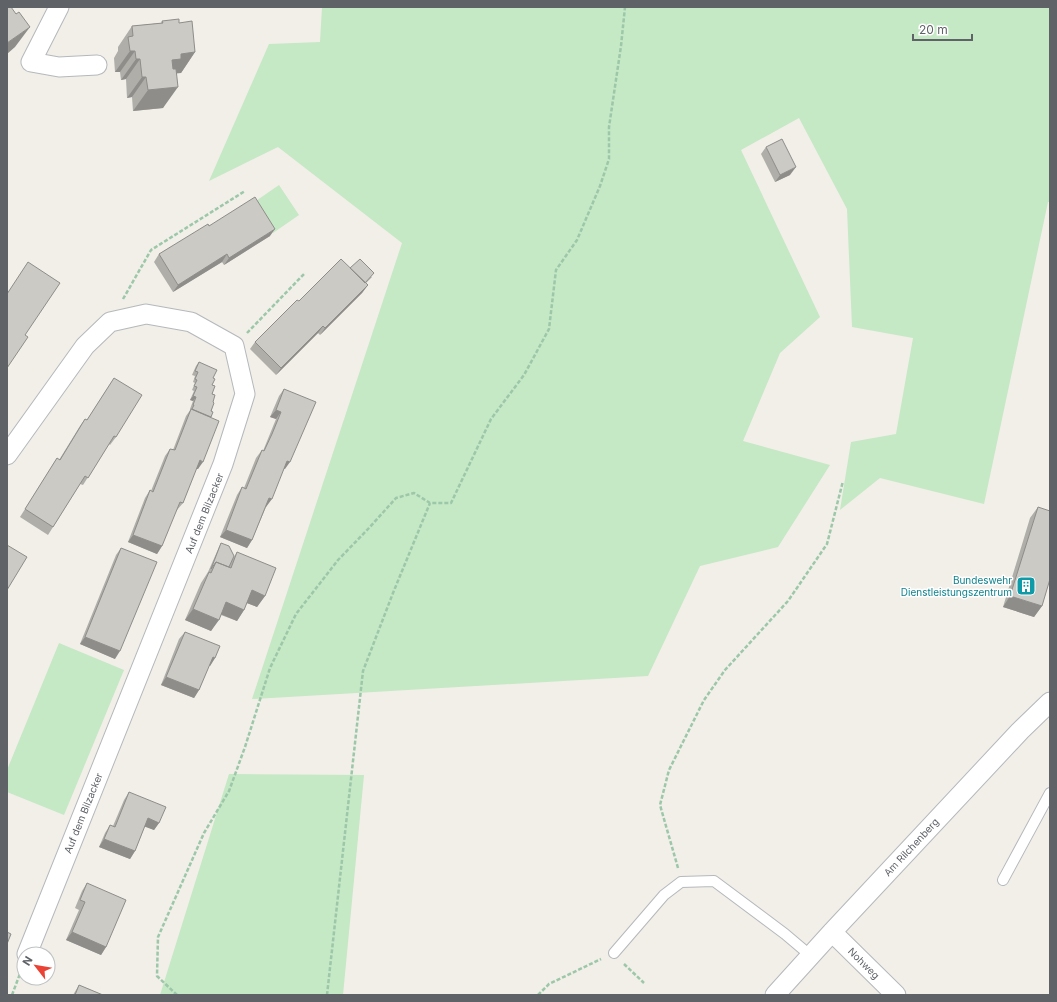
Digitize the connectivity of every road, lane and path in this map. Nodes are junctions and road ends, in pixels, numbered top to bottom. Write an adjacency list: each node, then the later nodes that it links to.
1 (59, 7): 3 (street)
2 (625, 7): 10 (path)
3 (97, 65)
4 (245, 190): 6 (path)
5 (304, 274): 7 (path)
6 (110, 322): 7 (street); 8 (street)
7 (234, 346): 16 (street, Auf dem Bilzacker)
8 (7, 455)
9 (843, 481): 14 (path)
10 (430, 503): 22 (path); 23 (path)
11 (1050, 702): 15 (street, Am Rilchenberg)
12 (1050, 793): 13 (lane)
13 (1003, 880)
14 (682, 882): 17 (lane); 18 (lane)
15 (832, 932): 18 (street, Am Rilchenberg); 26 (street, Nohweg)
16 (30, 946)
17 (614, 953): 19 (path); 24 (path)
18 (811, 956): 25 (street, Am Rilchenberg)
19 (644, 983)
20 (16, 984): 21 (path)
21 (12, 995)
22 (177, 995)
23 (327, 995)
24 (538, 995)
25 (775, 995)
26 (896, 995)

